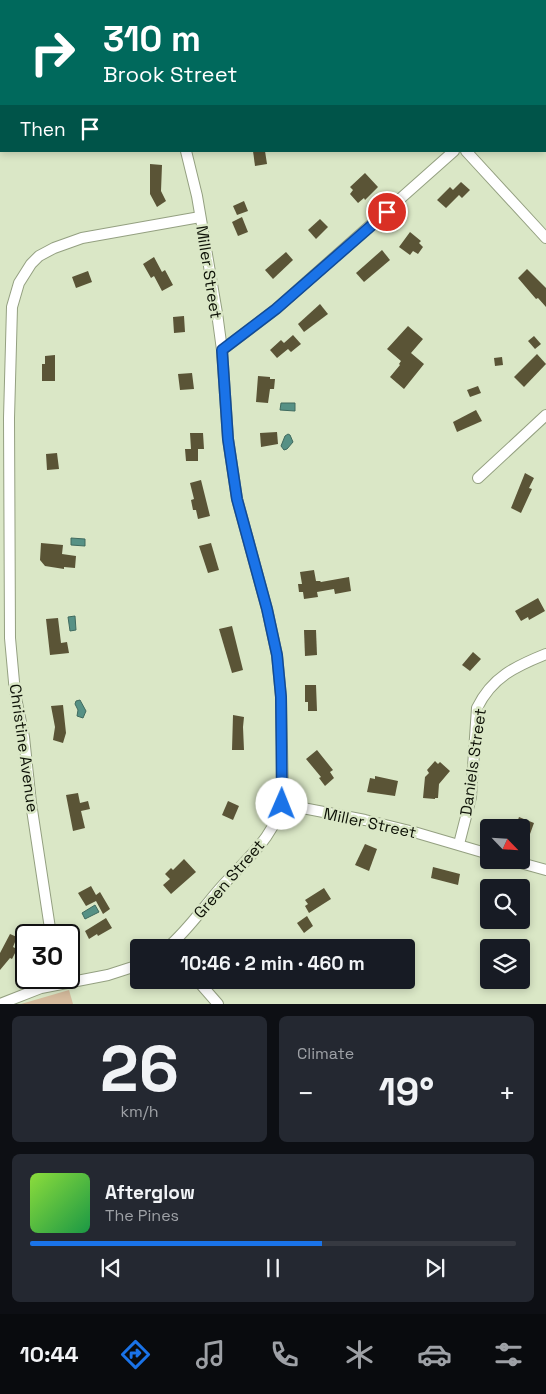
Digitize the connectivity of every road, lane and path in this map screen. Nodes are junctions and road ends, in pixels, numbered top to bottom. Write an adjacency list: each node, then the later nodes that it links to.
1 (186, 152): 4 (street, Miller Street)
2 (453, 152): 6 (street)
3 (467, 152): 5 (street)
4 (200, 217): 6 (street, Miller Street); 15 (street, Christine Avenue)
5 (546, 238)
6 (222, 350): 10 (street, Miller Street)
7 (546, 415): 8 (street)
8 (478, 478)
9 (546, 654): 11 (street, Daniels Street)
10 (282, 804): 11 (street, Miller Street); 16 (street, Green Street)
11 (459, 844): 12 (street, Miller Street)
12 (480, 851)
13 (530, 866): 14 (street)
14 (546, 870)
15 (49, 924)
16 (175, 939)
17 (130, 968): 18 (street)
18 (80, 978)
19 (37, 989): 21 (street)
20 (205, 989): 22 (street)
21 (0, 1004)
22 (218, 1004)

